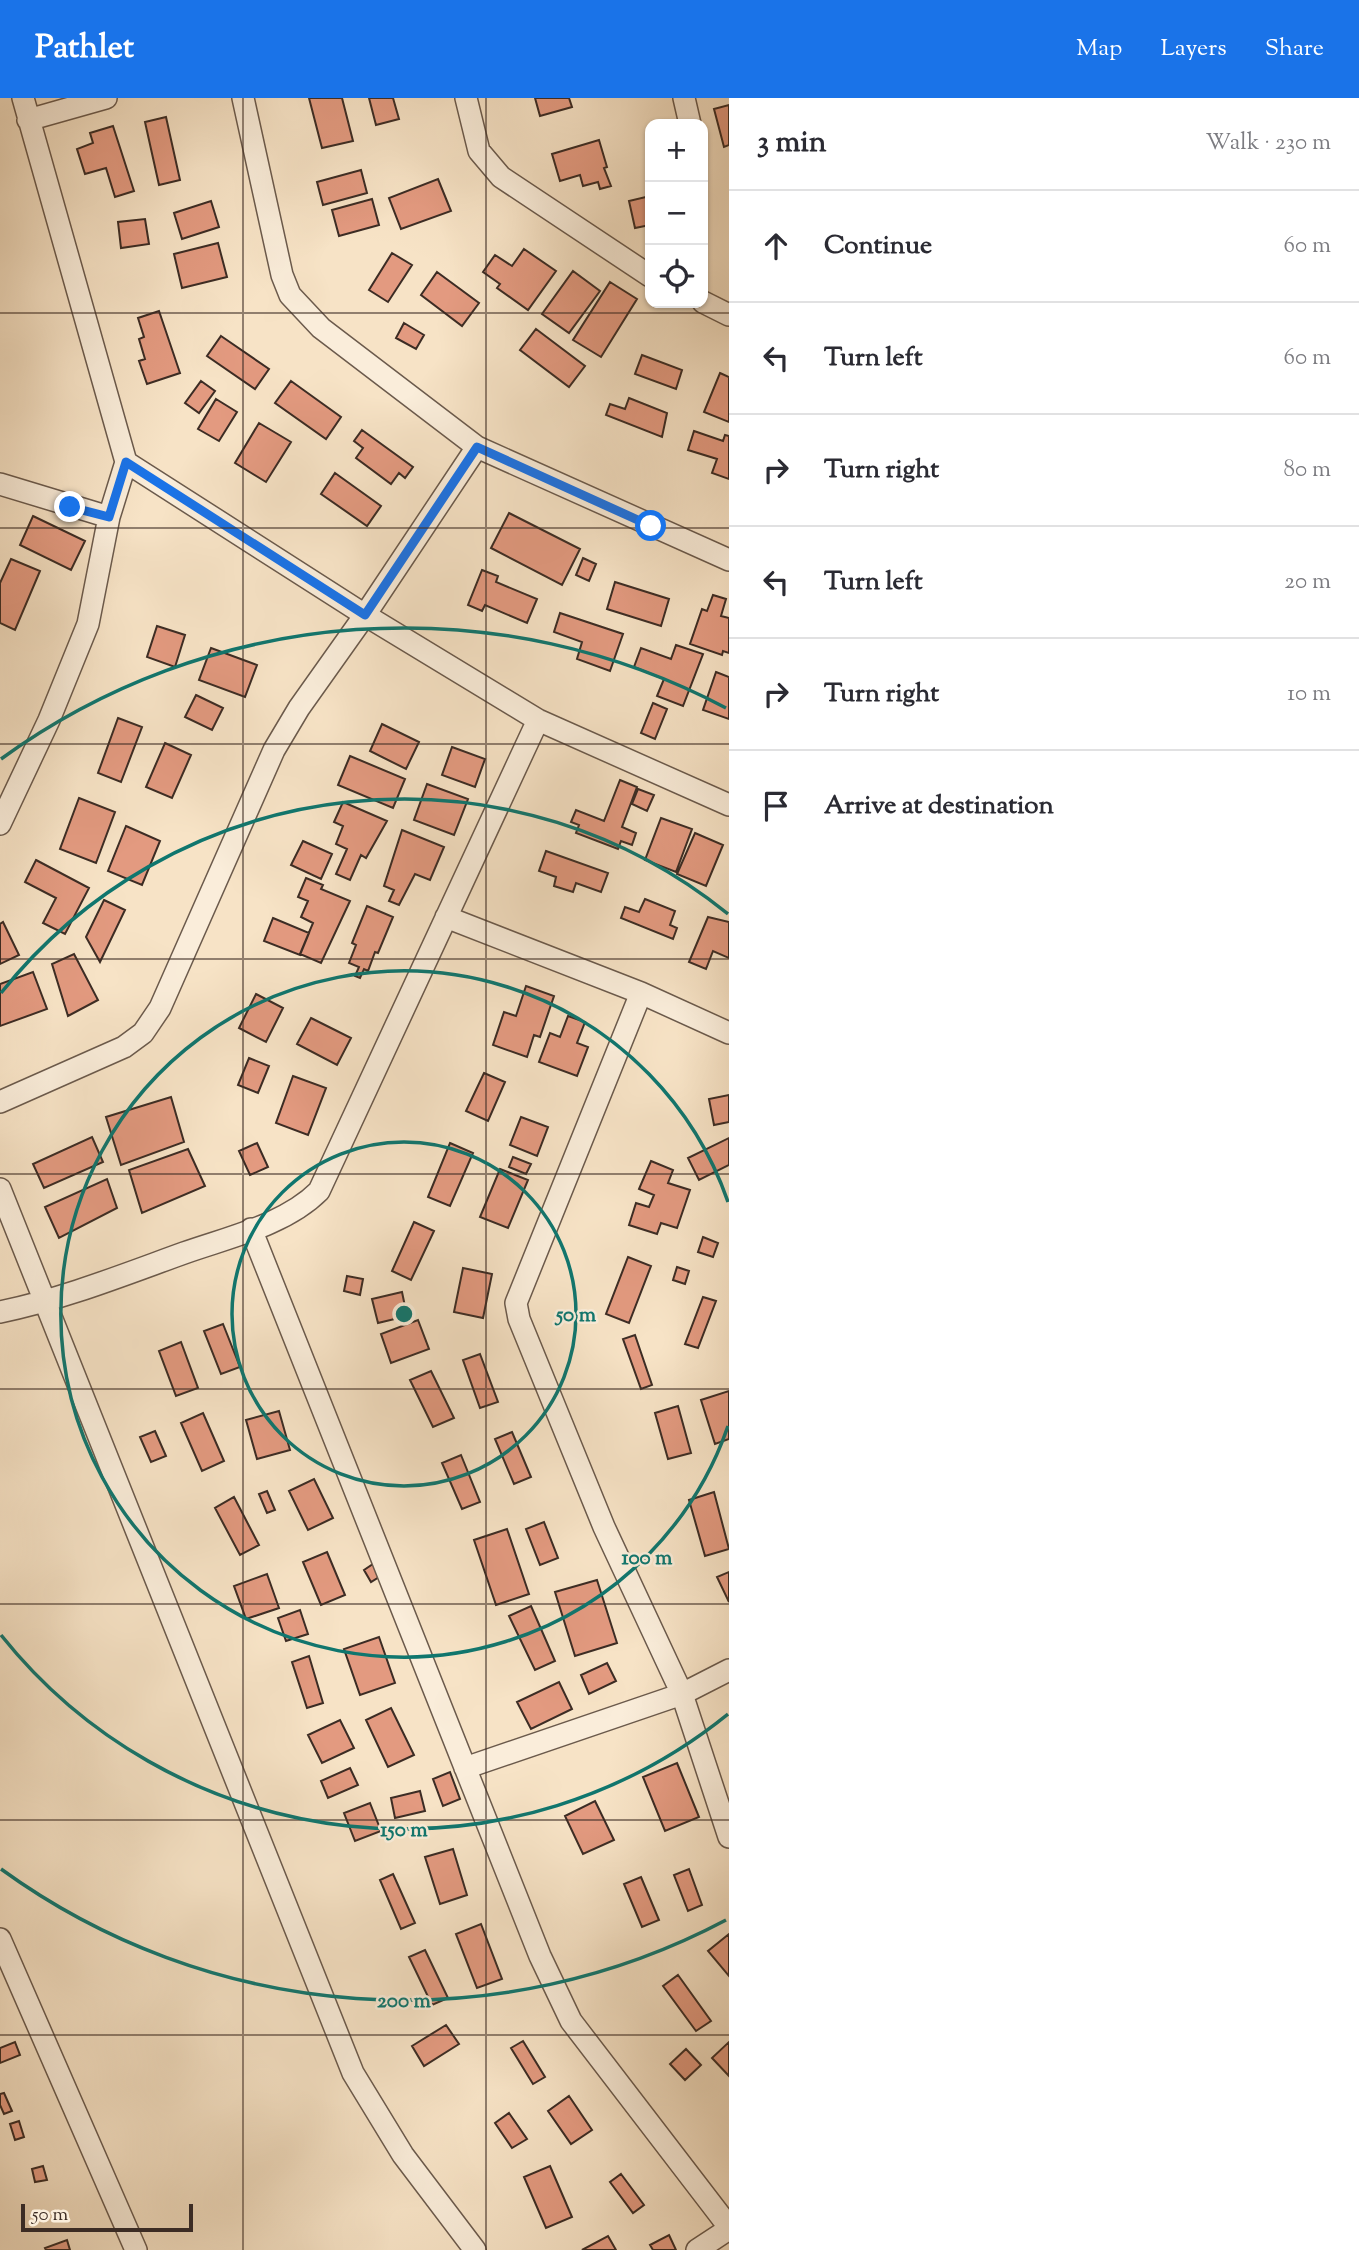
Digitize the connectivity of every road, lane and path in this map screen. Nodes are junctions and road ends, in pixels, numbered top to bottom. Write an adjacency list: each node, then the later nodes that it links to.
1 (23, 98): 7 (street)
2 (106, 98): 7 (street)
3 (243, 98): 11 (street)
4 (466, 98): 8 (street)
5 (684, 98): 6 (street)
6 (689, 119)
7 (28, 120): 12 (street)
8 (645, 273)
9 (708, 304): 10 (street)
10 (729, 315)
11 (477, 447): 15 (street); 16 (street)
12 (126, 462): 14 (street); 16 (street)
13 (0, 484): 14 (street)
14 (109, 517): 19 (street)
15 (729, 560)
16 (365, 615): 17 (street); 23 (street)
17 (538, 720): 18 (street); 20 (street)
18 (729, 805)
19 (0, 824)
20 (446, 917): 21 (street); 25 (street)
21 (640, 993): 22 (street); 29 (street)
22 (729, 1033)
23 (0, 1102)
24 (0, 1189): 26 (street)
25 (251, 1229): 26 (street); 30 (street)
26 (46, 1303): 27 (street); 35 (street)
27 (0, 1312)
28 (729, 1670): 29 (street)
29 (681, 1694): 30 (street); 31 (street)
30 (465, 1768): 33 (street)
31 (729, 1838)
32 (0, 1939): 34 (street)
33 (729, 2228): 36 (street)
34 (136, 2250)
35 (475, 2250)
36 (697, 2250)

